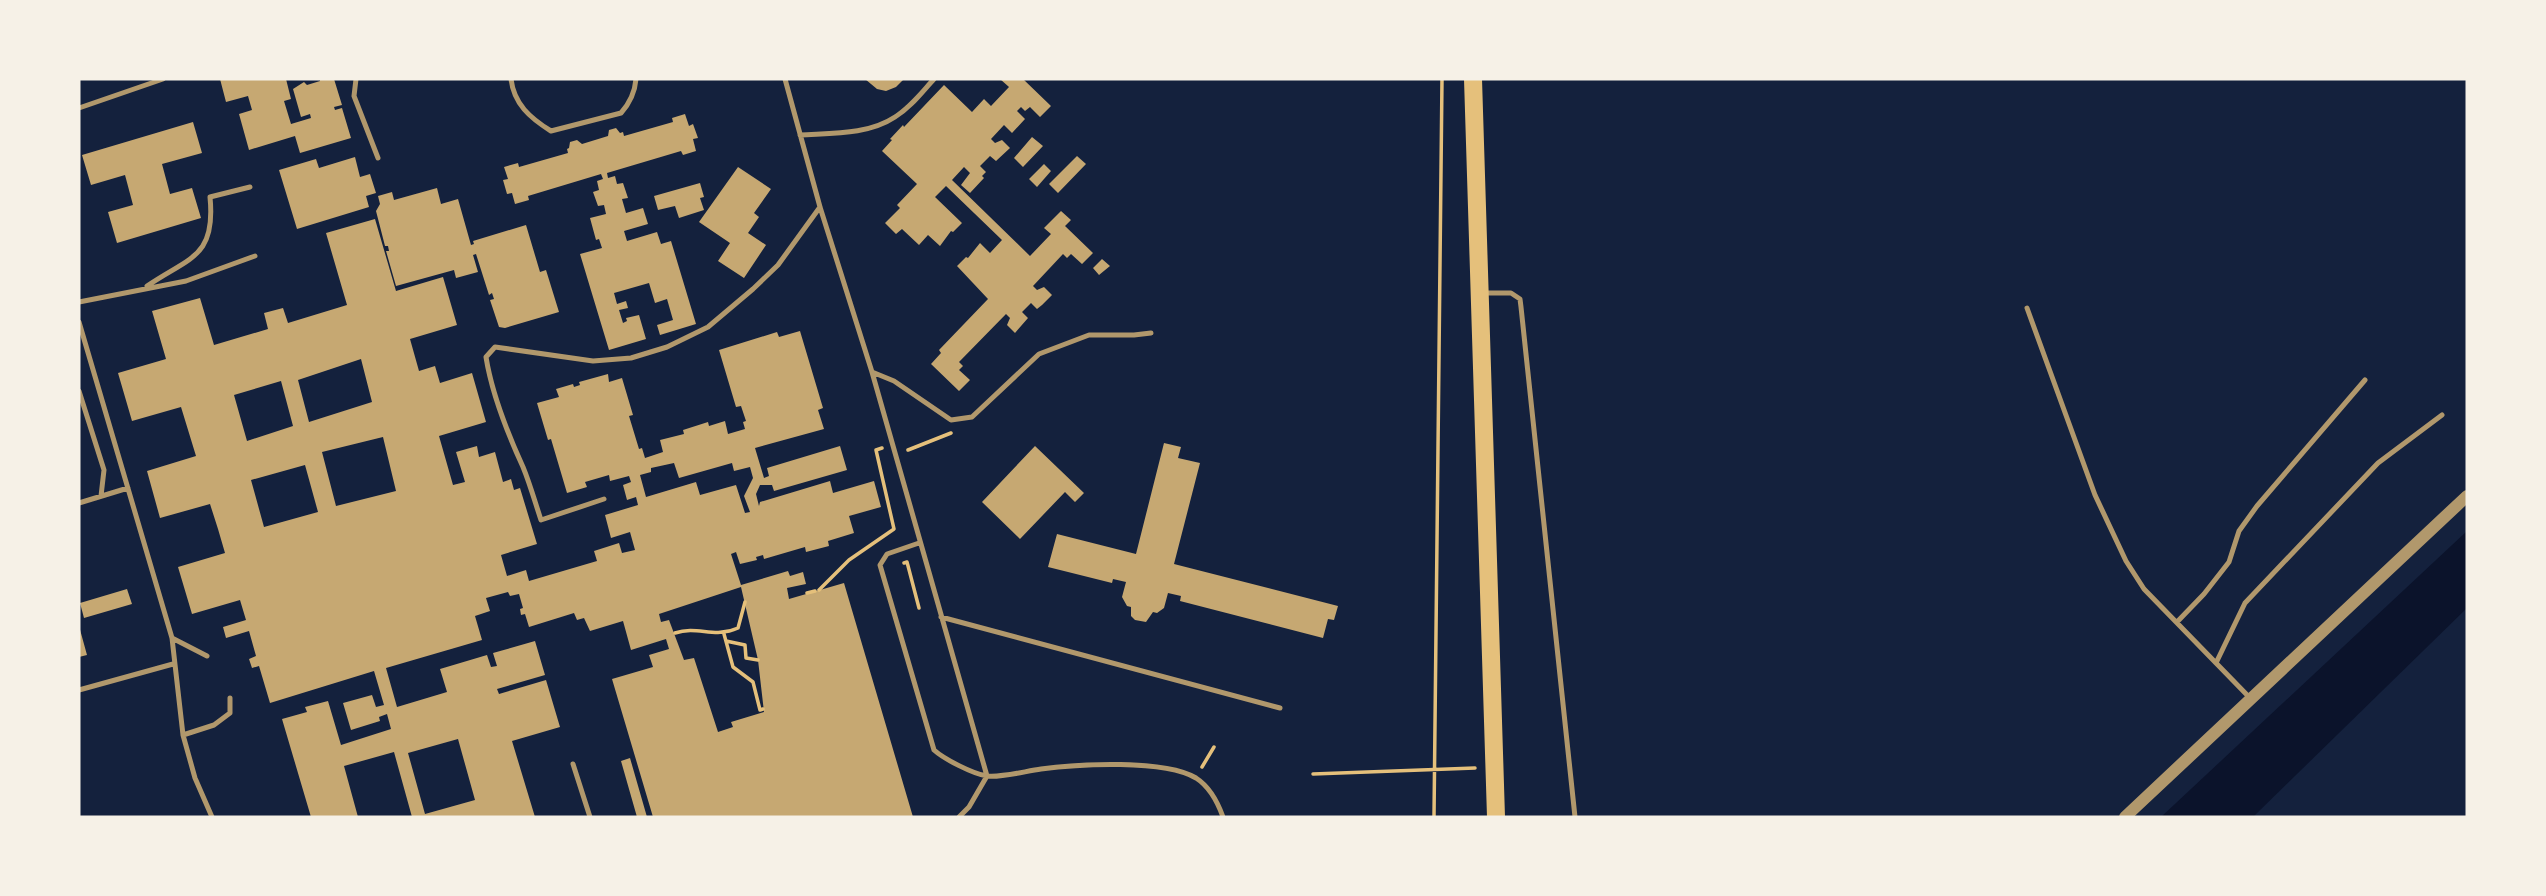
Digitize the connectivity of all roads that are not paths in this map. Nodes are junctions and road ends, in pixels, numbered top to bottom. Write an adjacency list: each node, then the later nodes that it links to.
1 (163, 79): 8 (lane)
2 (356, 79): 10 (lane)
3 (511, 79): 4 (lane)
4 (636, 79)
5 (785, 79): 9 (lane)
6 (934, 79): 9 (lane)
7 (1472, 79): 15 (highway)
8 (79, 108)
9 (800, 135): 12 (lane)
10 (378, 158)
11 (250, 187): 14 (lane)
12 (820, 207): 20 (lane); 27 (lane)
13 (255, 256): 14 (lane)
14 (144, 288): 16 (lane)
15 (1479, 293): 47 (highway); 48 (lane)
16 (79, 302)
17 (2027, 308): 31 (lane)
18 (79, 322): 24 (lane)
19 (1151, 333): 20 (lane)
20 (872, 372): 29 (lane)
21 (2365, 380): 31 (lane)
22 (79, 391): 25 (lane)
23 (2442, 415): 34 (lane)
24 (128, 488): 25 (lane); 32 (lane)
25 (101, 496): 28 (lane)
26 (2467, 496): 38 (street)
27 (604, 499)
28 (79, 503)
29 (919, 543): 30 (lane); 42 (lane)
30 (941, 617): 39 (lane); 42 (lane)
31 (2177, 622): 34 (lane)
32 (172, 638): 33 (lane); 35 (lane)
33 (206, 656)
34 (2216, 663): 38 (lane)
35 (173, 664): 36 (lane); 40 (lane)
36 (79, 690)
37 (230, 698): 40 (lane)
38 (2251, 699): 49 (street)
39 (1280, 708)
40 (183, 735): 43 (lane)
41 (573, 764): 44 (lane)
42 (987, 776): 45 (lane); 46 (lane)
43 (212, 817)
44 (590, 817)
45 (959, 817)
46 (1223, 817)
47 (1496, 817)
48 (1575, 817)
49 (2125, 817)

